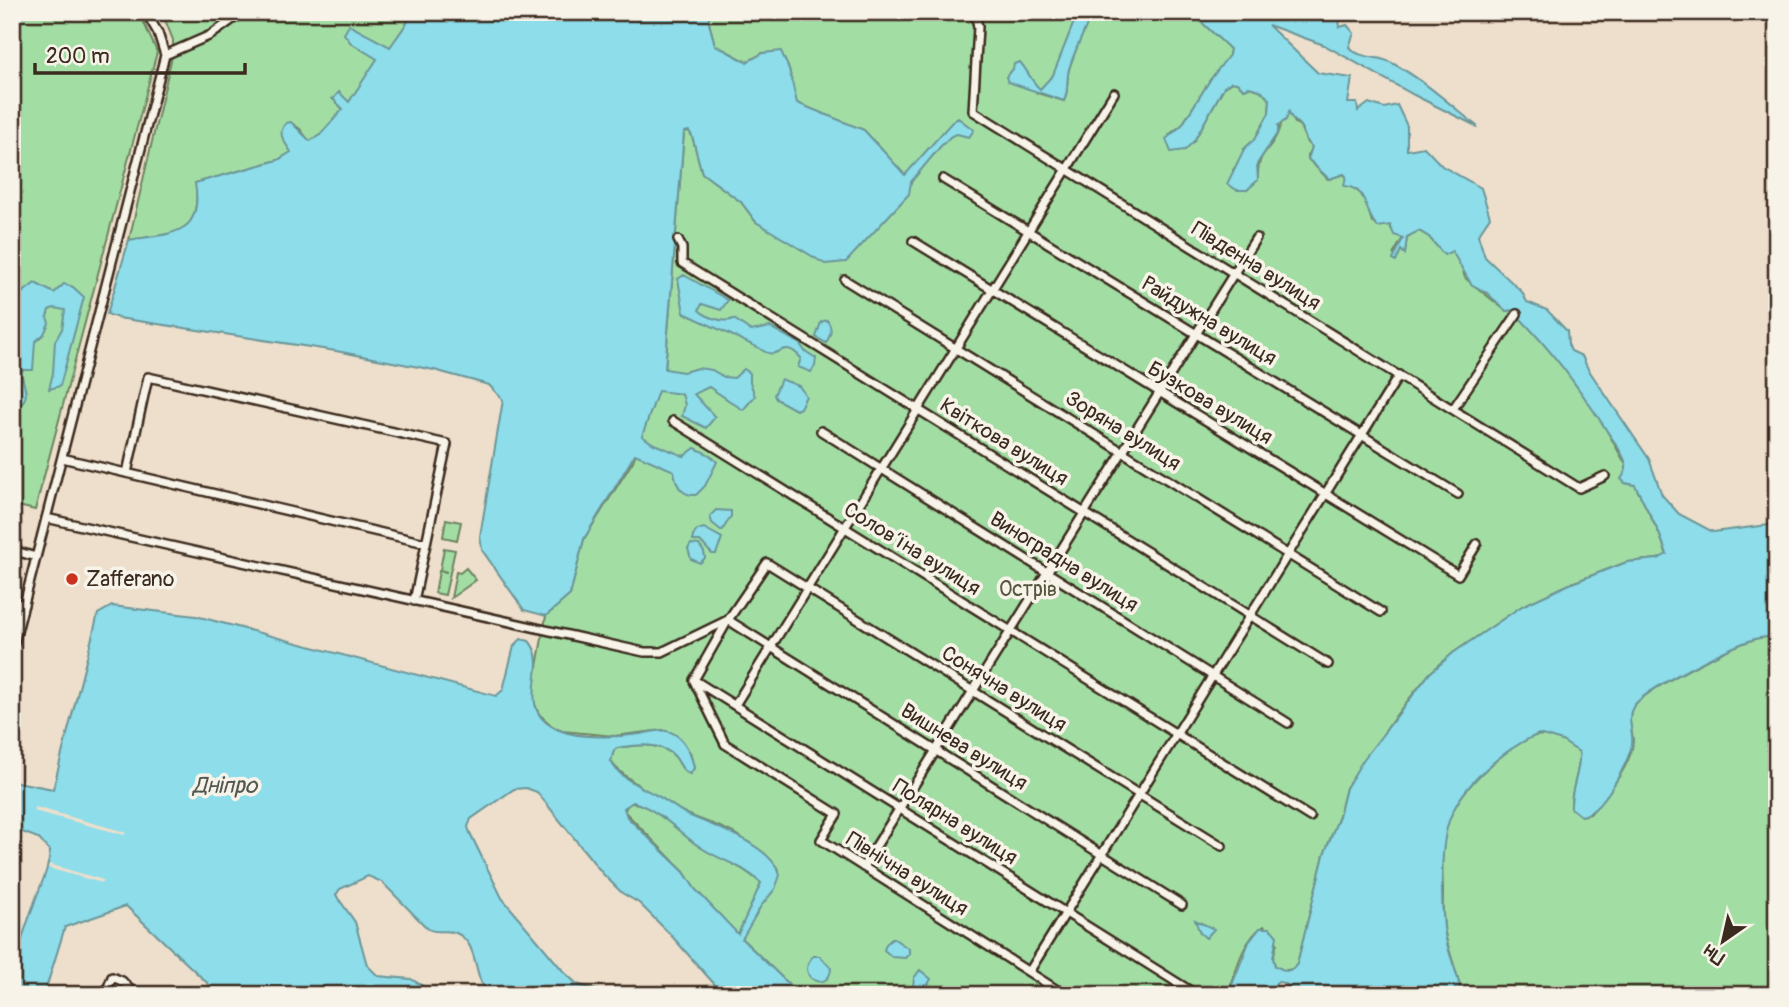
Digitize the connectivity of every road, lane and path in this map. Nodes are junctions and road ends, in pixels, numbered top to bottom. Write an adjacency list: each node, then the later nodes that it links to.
1 (146, 12): 4 (street)
2 (243, 12): 4 (street)
3 (975, 12): 6 (street, Південна вулиця)
4 (164, 55): 26 (street)
5 (1114, 93): 6 (street)
6 (1067, 169): 8 (street); 12 (street, Південна вулиця)
7 (943, 179): 8 (street, Райдужна вулиця)
8 (1028, 231): 14 (street); 16 (street, Райдужна вулиця)
9 (1256, 238): 12 (street)
10 (678, 240): 20 (street, Квіткова вулиця)
11 (913, 241): 14 (street, Бузкова вулиця)
12 (1234, 273): 16 (street); 18 (street, Південна вулиця)
13 (845, 280): 17 (street, Зоряна вулиця)
14 (991, 289): 17 (street); 19 (street, Бузкова вулиця)
15 (1517, 314): 21 (street)
16 (1196, 334): 19 (street); 24 (street, Райдужна вулиця)
17 (955, 348): 20 (street); 25 (street, Зоряна вулиця)
18 (1399, 376): 21 (street, Південна вулиця); 24 (street)
19 (1159, 392): 25 (street); 30 (street, Бузкова вулиця)
20 (917, 409): 27 (street); 32 (street, Квіткова вулиця)
21 (1453, 409): 29 (street, Південна вулиця)
22 (673, 421): 34 (street, Соловʼїна вулиця)
23 (821, 431): 27 (street, Виноградна вулиця)
24 (1362, 435): 30 (street); 31 (street, Райдужна вулиця)
25 (1122, 452): 32 (street); 38 (street, Зоряна вулиця)
26 (62, 458): 28 (street); 33 (street)
27 (880, 468): 34 (street); 40 (street, Виноградна вулиця)
28 (127, 473): 35 (street); 35 (street)
29 (1605, 476)
30 (1326, 494): 36 (street, Бузкова вулиця); 38 (street)
31 (1458, 494)
32 (1084, 513): 40 (street); 46 (street, Квіткова вулиця)
33 (46, 518): 39 (street); 42 (street)
34 (845, 528): 41 (street); 48 (street, Соловʼїна вулиця)
35 (425, 543): 42 (street)
36 (1477, 544)
37 (12, 550): 39 (street)
38 (1288, 554): 45 (street, Зоряна вулиця); 46 (street)
39 (36, 556): 44 (street)
40 (1047, 572): 48 (street); 52 (street, Виноградна вулиця)
41 (807, 587): 47 (street, Сонячна вулиця); 49 (street); 54 (street, Сонячна вулиця)
42 (414, 601): 47 (street)
43 (12, 602): 44 (street)
44 (24, 605): 50 (street)
45 (1381, 612)
46 (1250, 616): 51 (street, Квіткова вулиця); 52 (street)
47 (728, 621): 49 (street, Вишнева вулиця); 53 (street)
48 (1011, 631): 54 (street); 57 (street, Соловʼїна вулиця)
49 (771, 646): 55 (street); 58 (street, Вишнева вулиця)
50 (12, 650)
51 (1328, 664)
52 (1213, 676): 56 (street, Виноградна вулиця); 57 (street)
53 (694, 680): 55 (street, Полярна вулиця); 64 (street, Північна вулиця)
54 (973, 691): 58 (street); 59 (street, Сонячна вулиця)
55 (735, 705): 60 (street, Полярна вулиця)
56 (1288, 723)
57 (1177, 734): 59 (street); 61 (street, Соловʼїна вулиця)
58 (936, 750): 60 (street); 63 (street, Вишнева вулиця)
59 (1139, 794): 62 (street, Сонячна вулиця); 63 (street)
60 (900, 808): 64 (street); 66 (street, Полярна вулиця)
61 (1310, 817)
62 (1222, 846)
63 (1102, 855): 65 (street, Вишнева вулиця); 66 (street)
64 (863, 867): 67 (street, Північна вулиця)
65 (1182, 905)
66 (1066, 912): 67 (street); 71 (street, Полярна вулиця)
67 (1029, 972): 70 (street, Північна вулиця)
68 (105, 995): 69 (street)
69 (135, 995)
70 (1065, 995)
71 (1197, 995)

